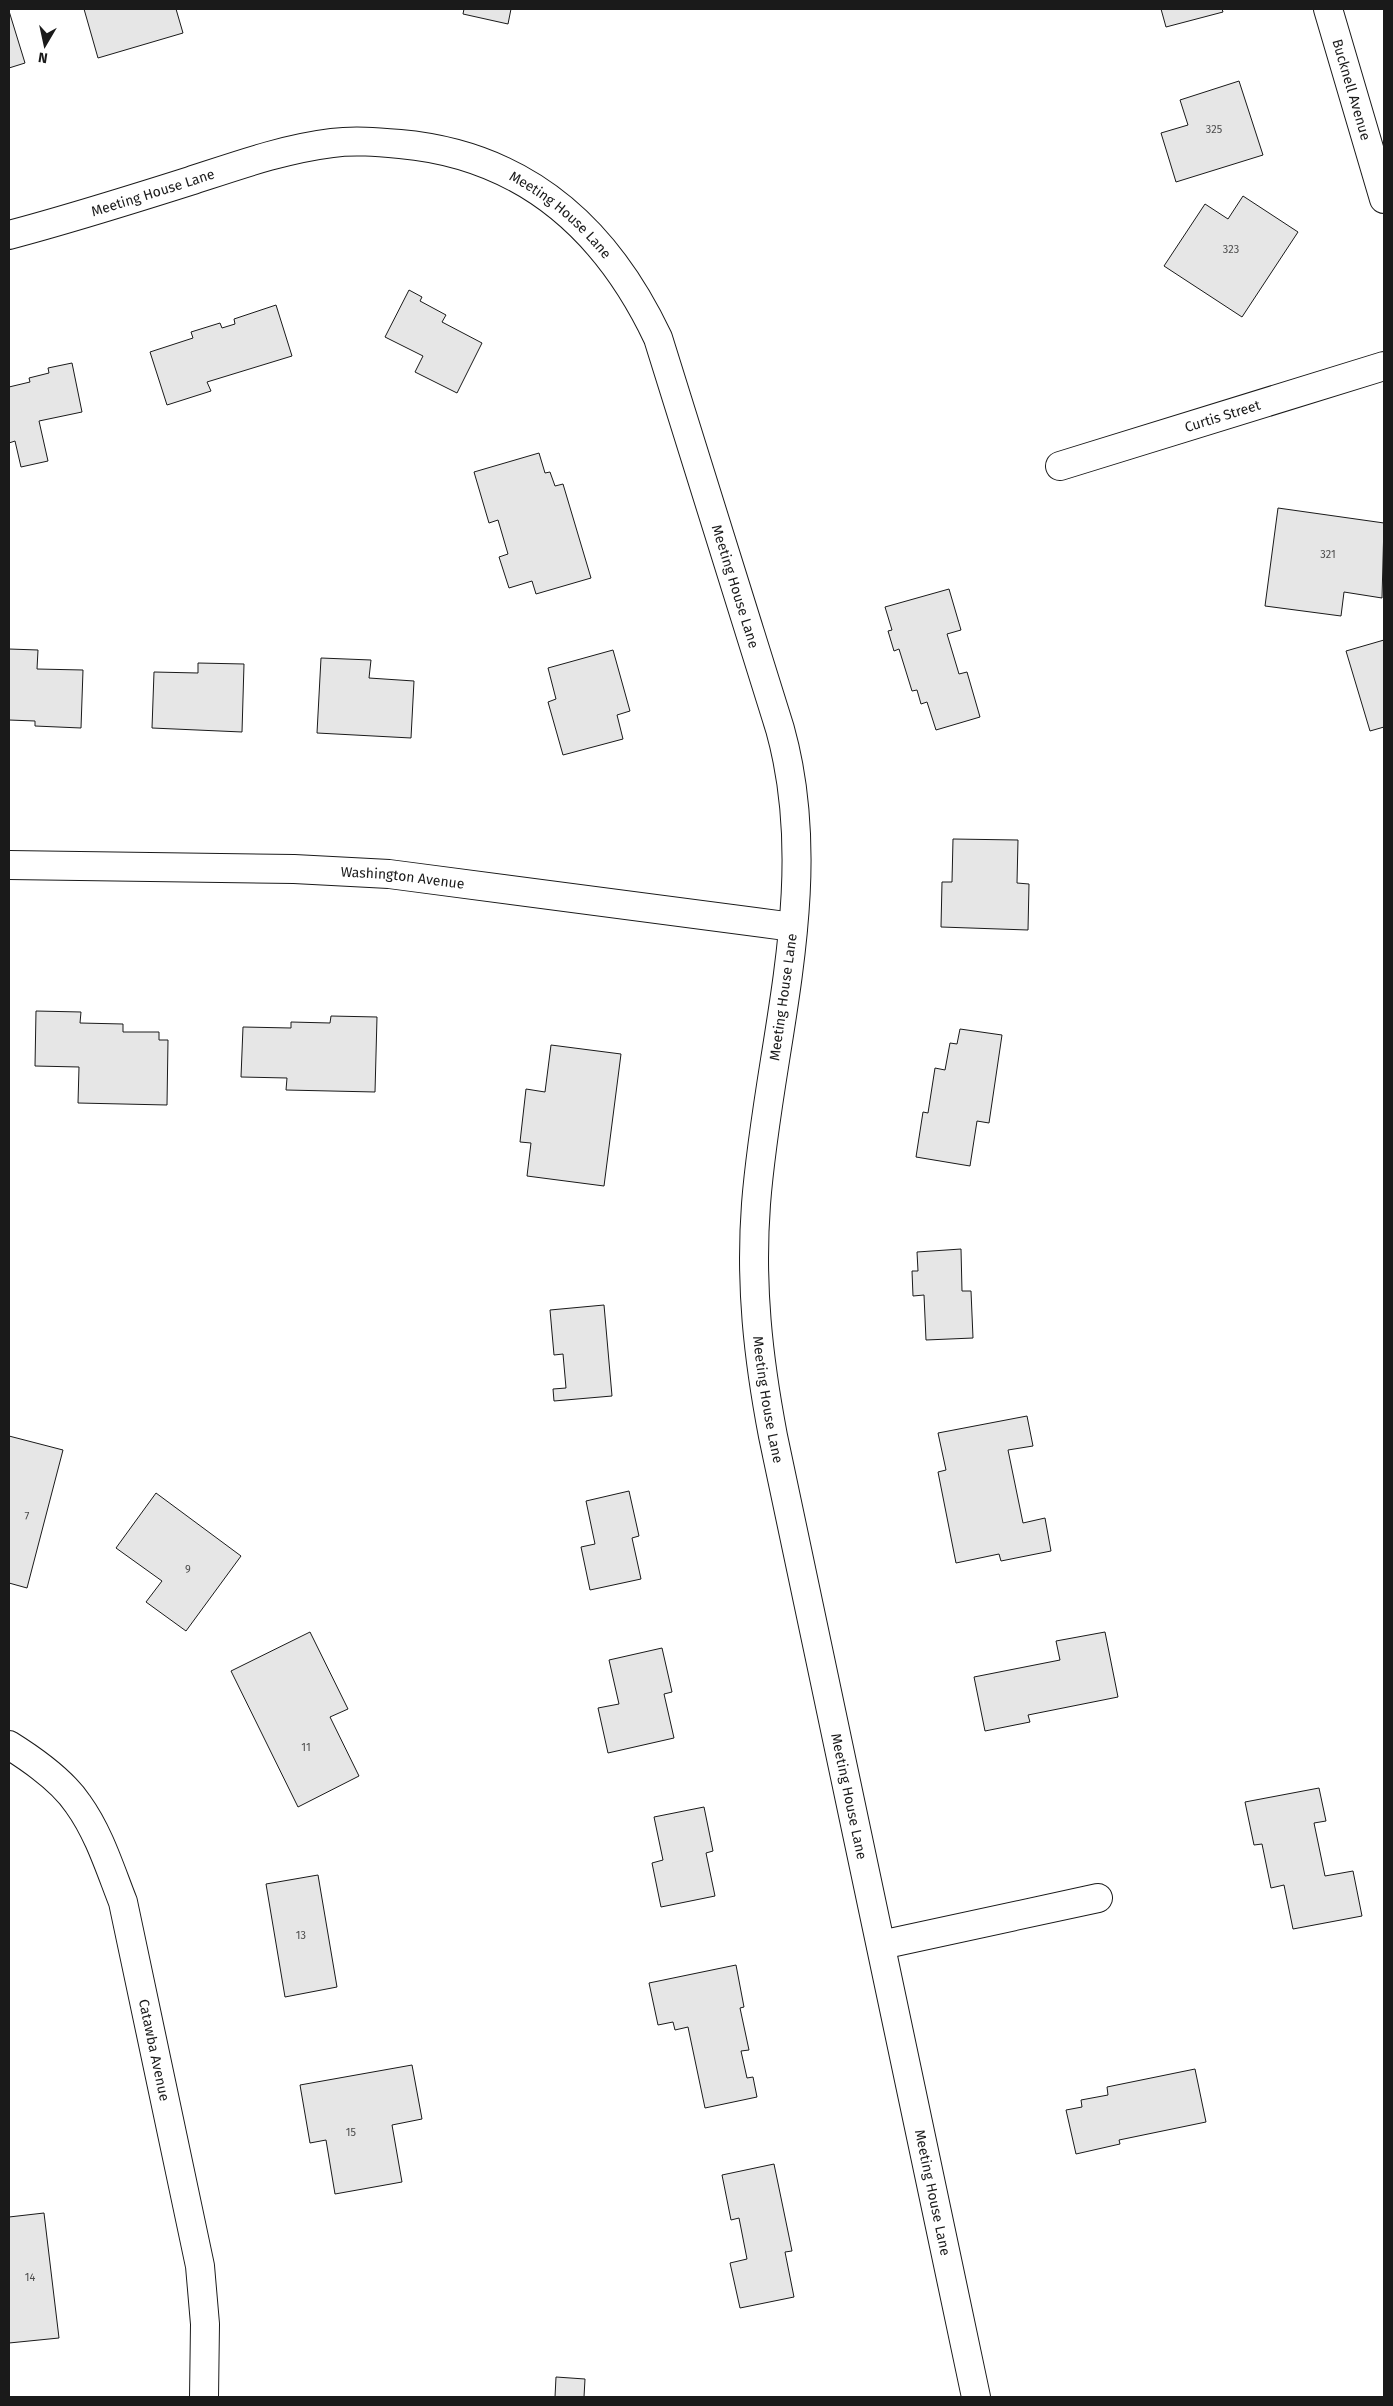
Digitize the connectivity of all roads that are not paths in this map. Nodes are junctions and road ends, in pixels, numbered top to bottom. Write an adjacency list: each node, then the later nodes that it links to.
1 (1328, 9): 2 (street, Bucknell Avenue)
2 (1384, 200)
3 (9, 235): 7 (street, Meeting House Lane)
4 (1384, 366): 5 (street, Curtis Street)
5 (1060, 466)
6 (9, 865): 7 (street, Washington Avenue)
7 (793, 927): 10 (street, Meeting House Lane)
8 (9, 1745): 11 (street, Catawba Avenue)
9 (1098, 1898): 10 (street)
10 (881, 1945): 12 (street, Meeting House Lane)
11 (204, 2397)
12 (976, 2397)

